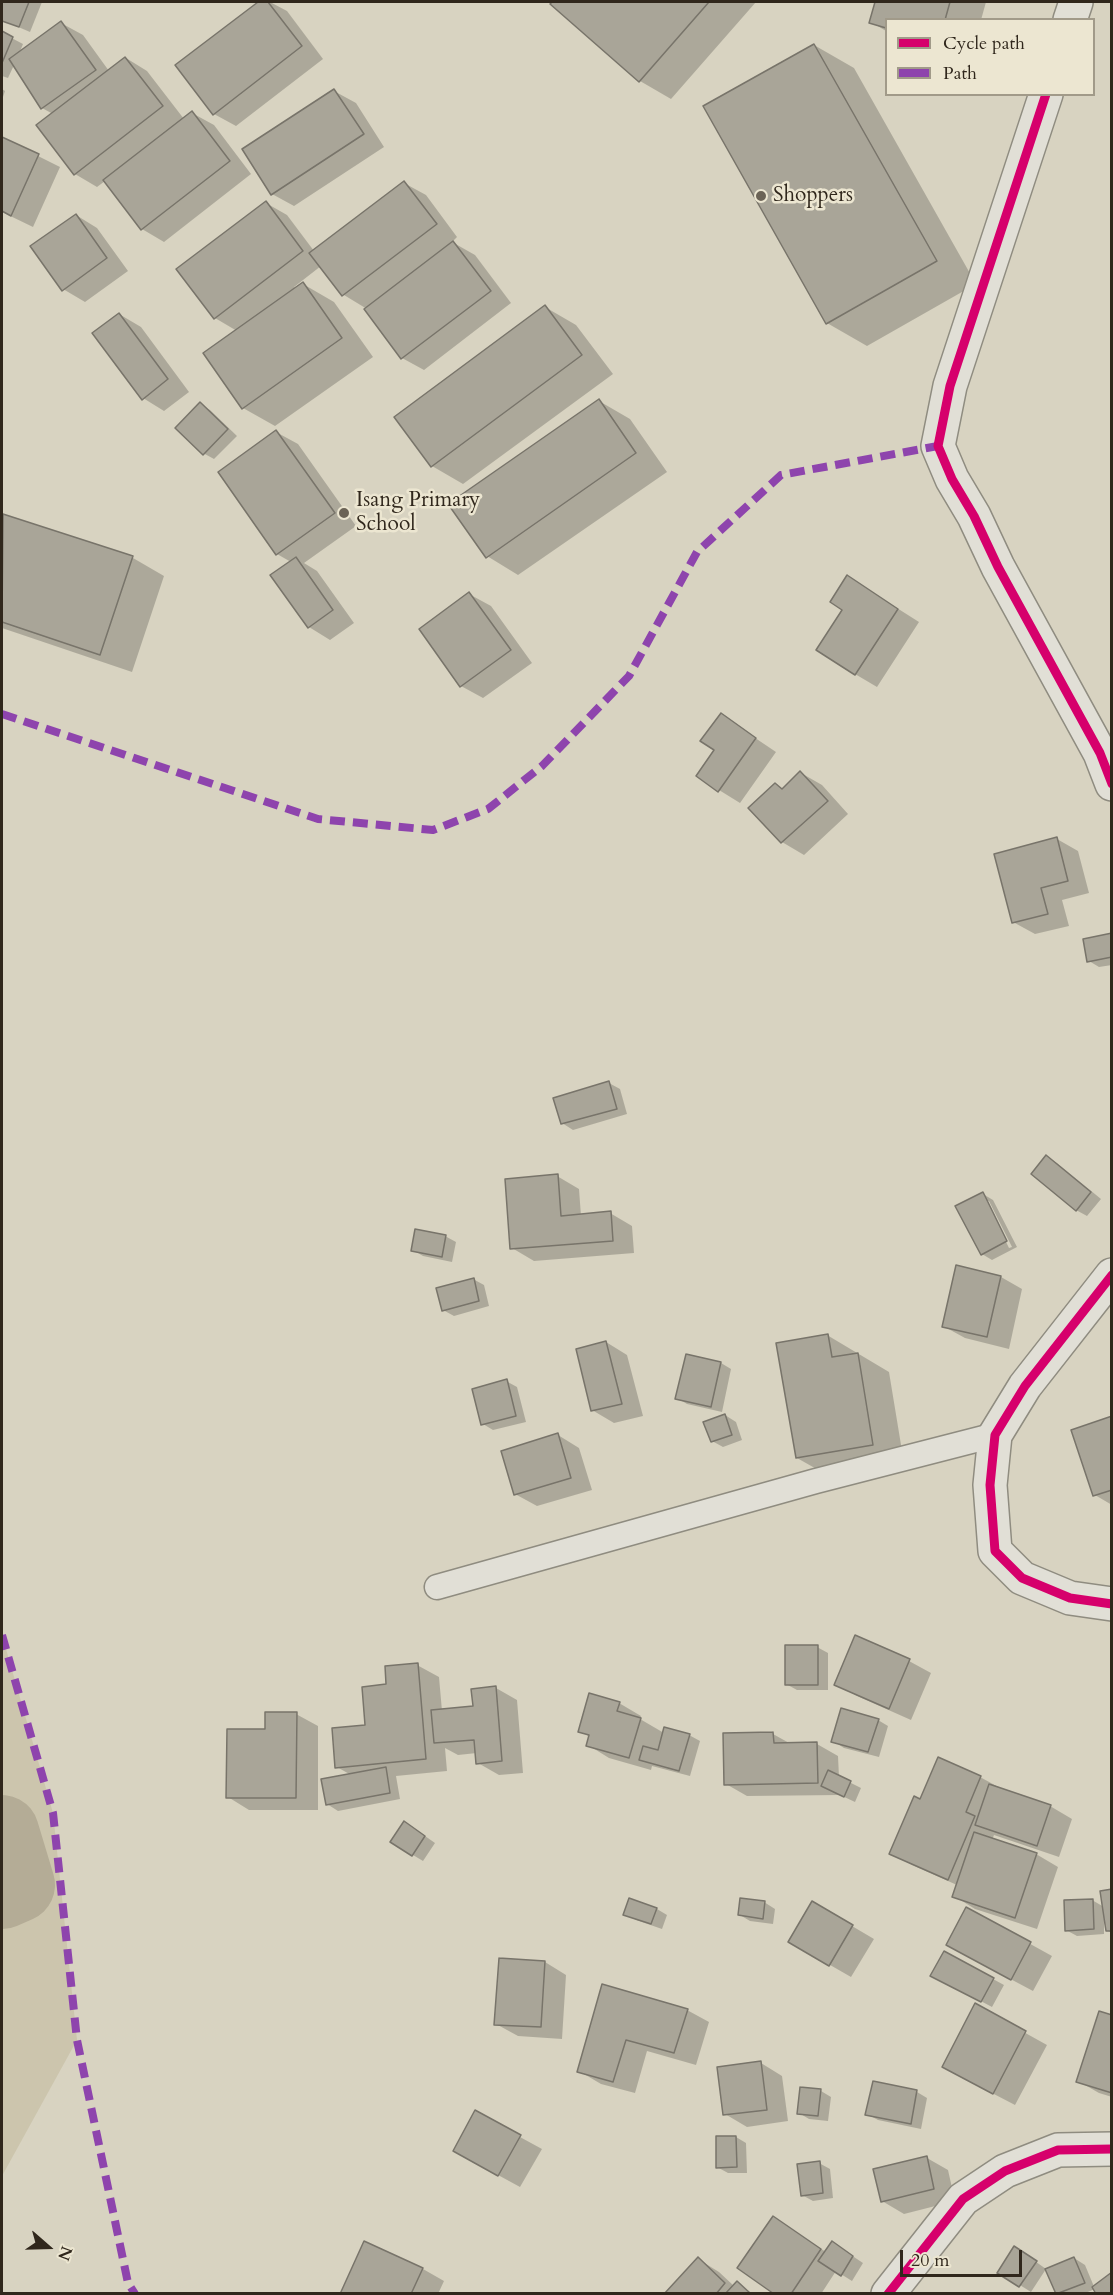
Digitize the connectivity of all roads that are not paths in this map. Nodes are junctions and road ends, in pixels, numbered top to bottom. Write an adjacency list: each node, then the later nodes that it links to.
1 (1076, 2): 2 (street)
2 (1071, 18)
3 (1045, 96): 4 (street)
4 (1112, 784)
5 (1112, 1275): 6 (street)
6 (995, 1435): 7 (lane); 8 (street)
7 (437, 1587)
8 (1112, 1604)
9 (1112, 2149): 10 (street)
10 (888, 2294)

